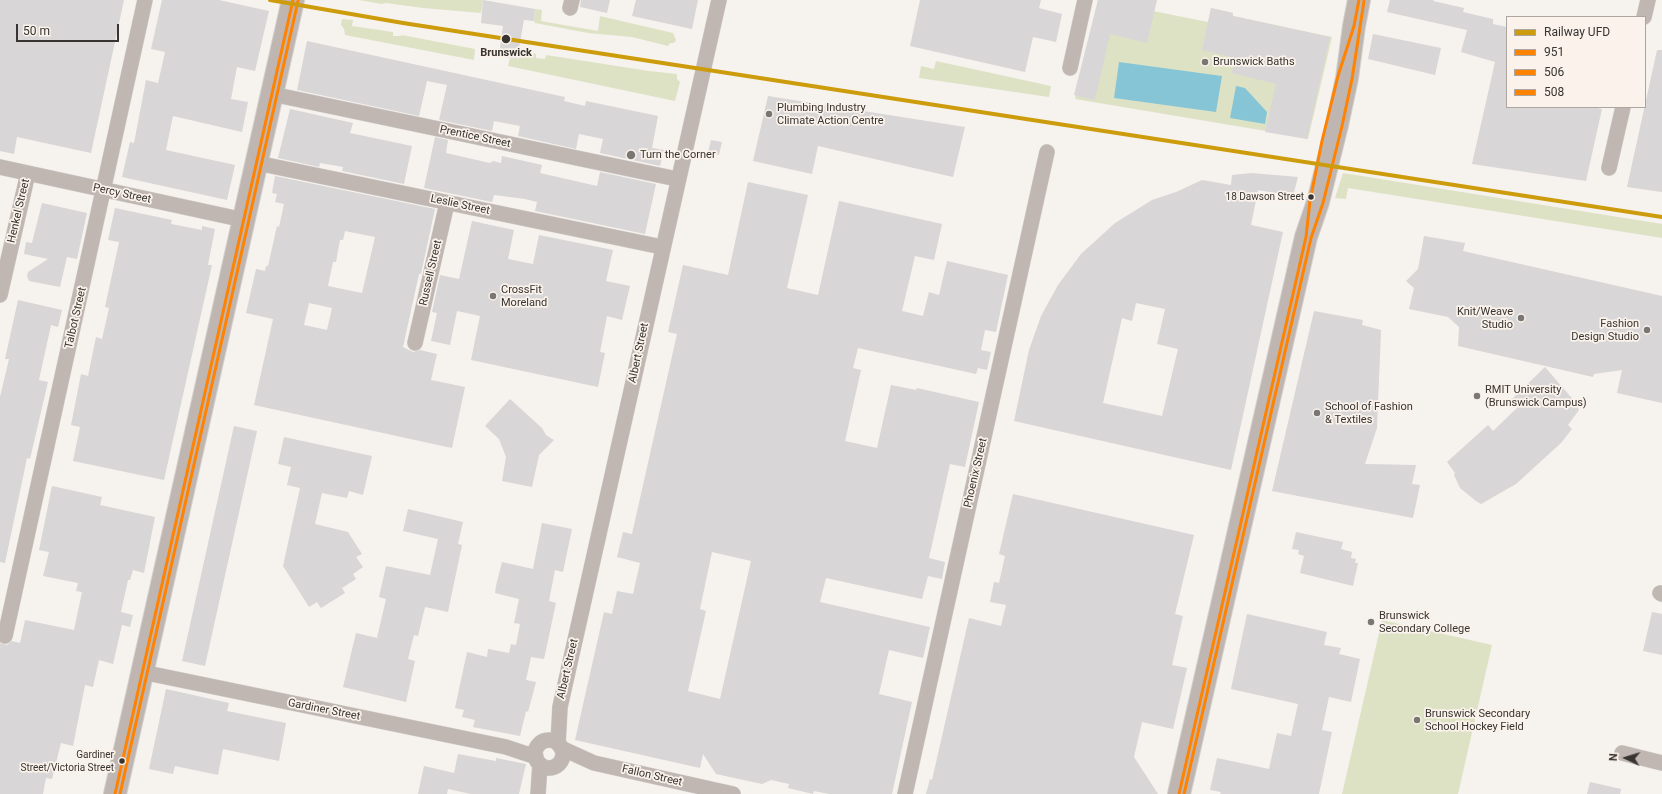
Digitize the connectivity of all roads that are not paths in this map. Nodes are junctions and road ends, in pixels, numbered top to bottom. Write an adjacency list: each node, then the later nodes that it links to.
1 (145, 0): 17 (street, Talbot Street)
2 (293, 0): 9 (street)
3 (719, 0): 16 (street, Albert Street)
4 (1085, 0): 8 (street)
5 (1360, 0): 33 (street)
6 (1648, 0): 7 (street)
7 (1644, 16)
8 (1070, 68)
9 (272, 94): 12 (street); 16 (street, Prentice Street)
10 (1623, 108): 14 (street)
11 (1047, 152): 32 (street, Phoenix Street)
12 (257, 163): 18 (street, Leslie Street); 19 (street)
13 (0, 167): 15 (street, Percy Street)
14 (1609, 168)
15 (28, 173): 17 (street, Percy Street); 21 (street, Henkel Street)
16 (677, 179): 20 (street, Albert Street)
17 (104, 190): 19 (street, Percy Street); 23 (street, Talbot Street)
18 (447, 202): 20 (street, Leslie Street); 22 (street, Russell Street)
19 (244, 220): 24 (street)
20 (662, 247): 26 (street, Albert Street)
21 (0, 295)
22 (415, 343)
23 (5, 636)
24 (142, 672): 26 (street, Gardiner Street); 28 (street)
25 (1622, 753): 27 (street)
26 (549, 754): 29 (street, Albert Street); 30 (street, Albert Street); 31 (street, Fallon Street)
27 (1662, 763)
28 (115, 794)
29 (538, 794)
30 (542, 794)
31 (733, 794)
32 (905, 794)
33 (1179, 794)

